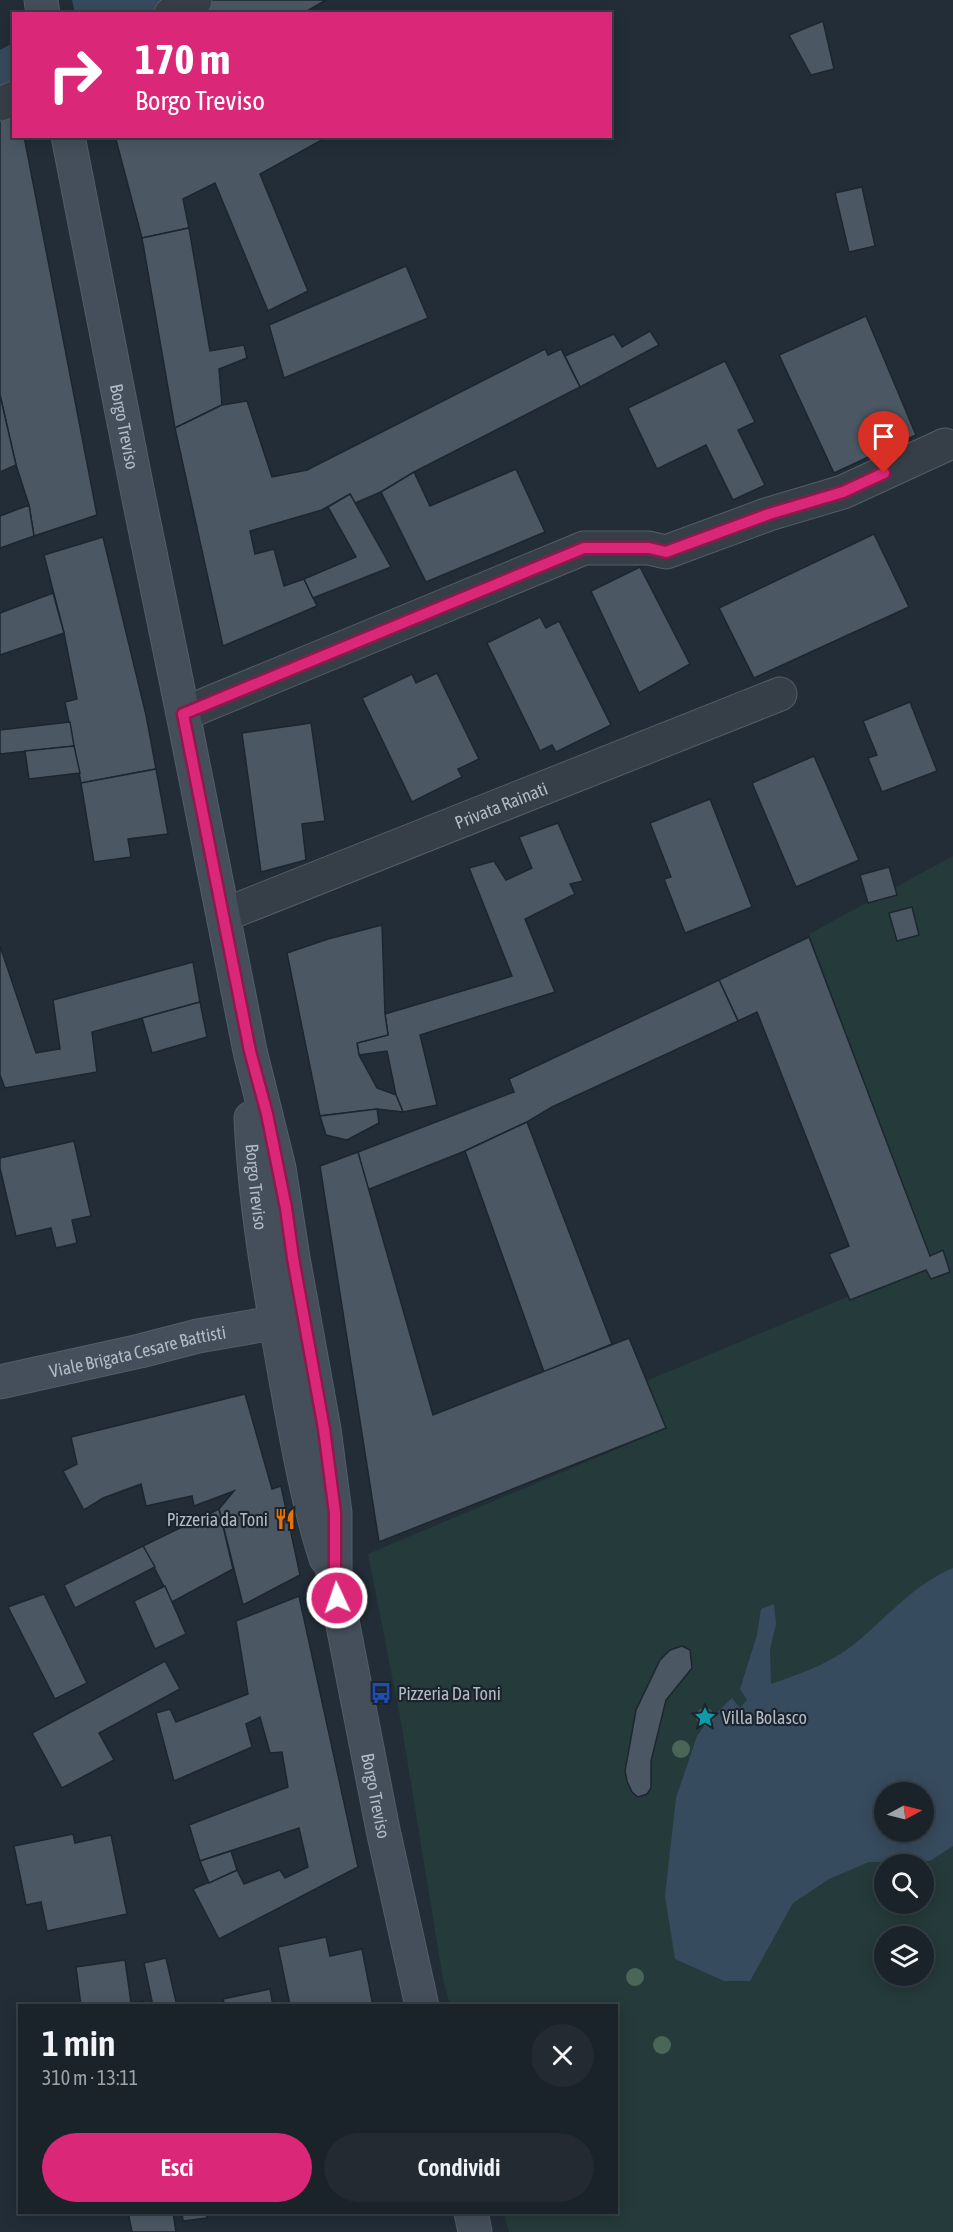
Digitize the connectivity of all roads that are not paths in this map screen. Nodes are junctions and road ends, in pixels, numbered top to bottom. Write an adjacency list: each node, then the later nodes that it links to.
1 (195, 0): 2 (street)
2 (174, 12)
3 (68, 138): 6 (street, Borgo Treviso)
4 (945, 445): 6 (street)
5 (780, 694): 7 (street, Privata Rainati)
6 (183, 714): 7 (street, Borgo Treviso)
7 (224, 915): 8 (street, Borgo Treviso)
8 (250, 1051): 9 (street, Borgo Treviso); 10 (street, Borgo Treviso)
9 (293, 1258): 10 (street, Borgo Treviso); 12 (street, Borgo Treviso)
10 (276, 1322): 11 (street, Viale Brigata Cesare Battisti); 12 (street, Borgo Treviso)
11 (0, 1382)
12 (335, 1585): 13 (street, Borgo Treviso)
13 (422, 2004)
14 (471, 2214): 15 (street)
15 (475, 2232)

